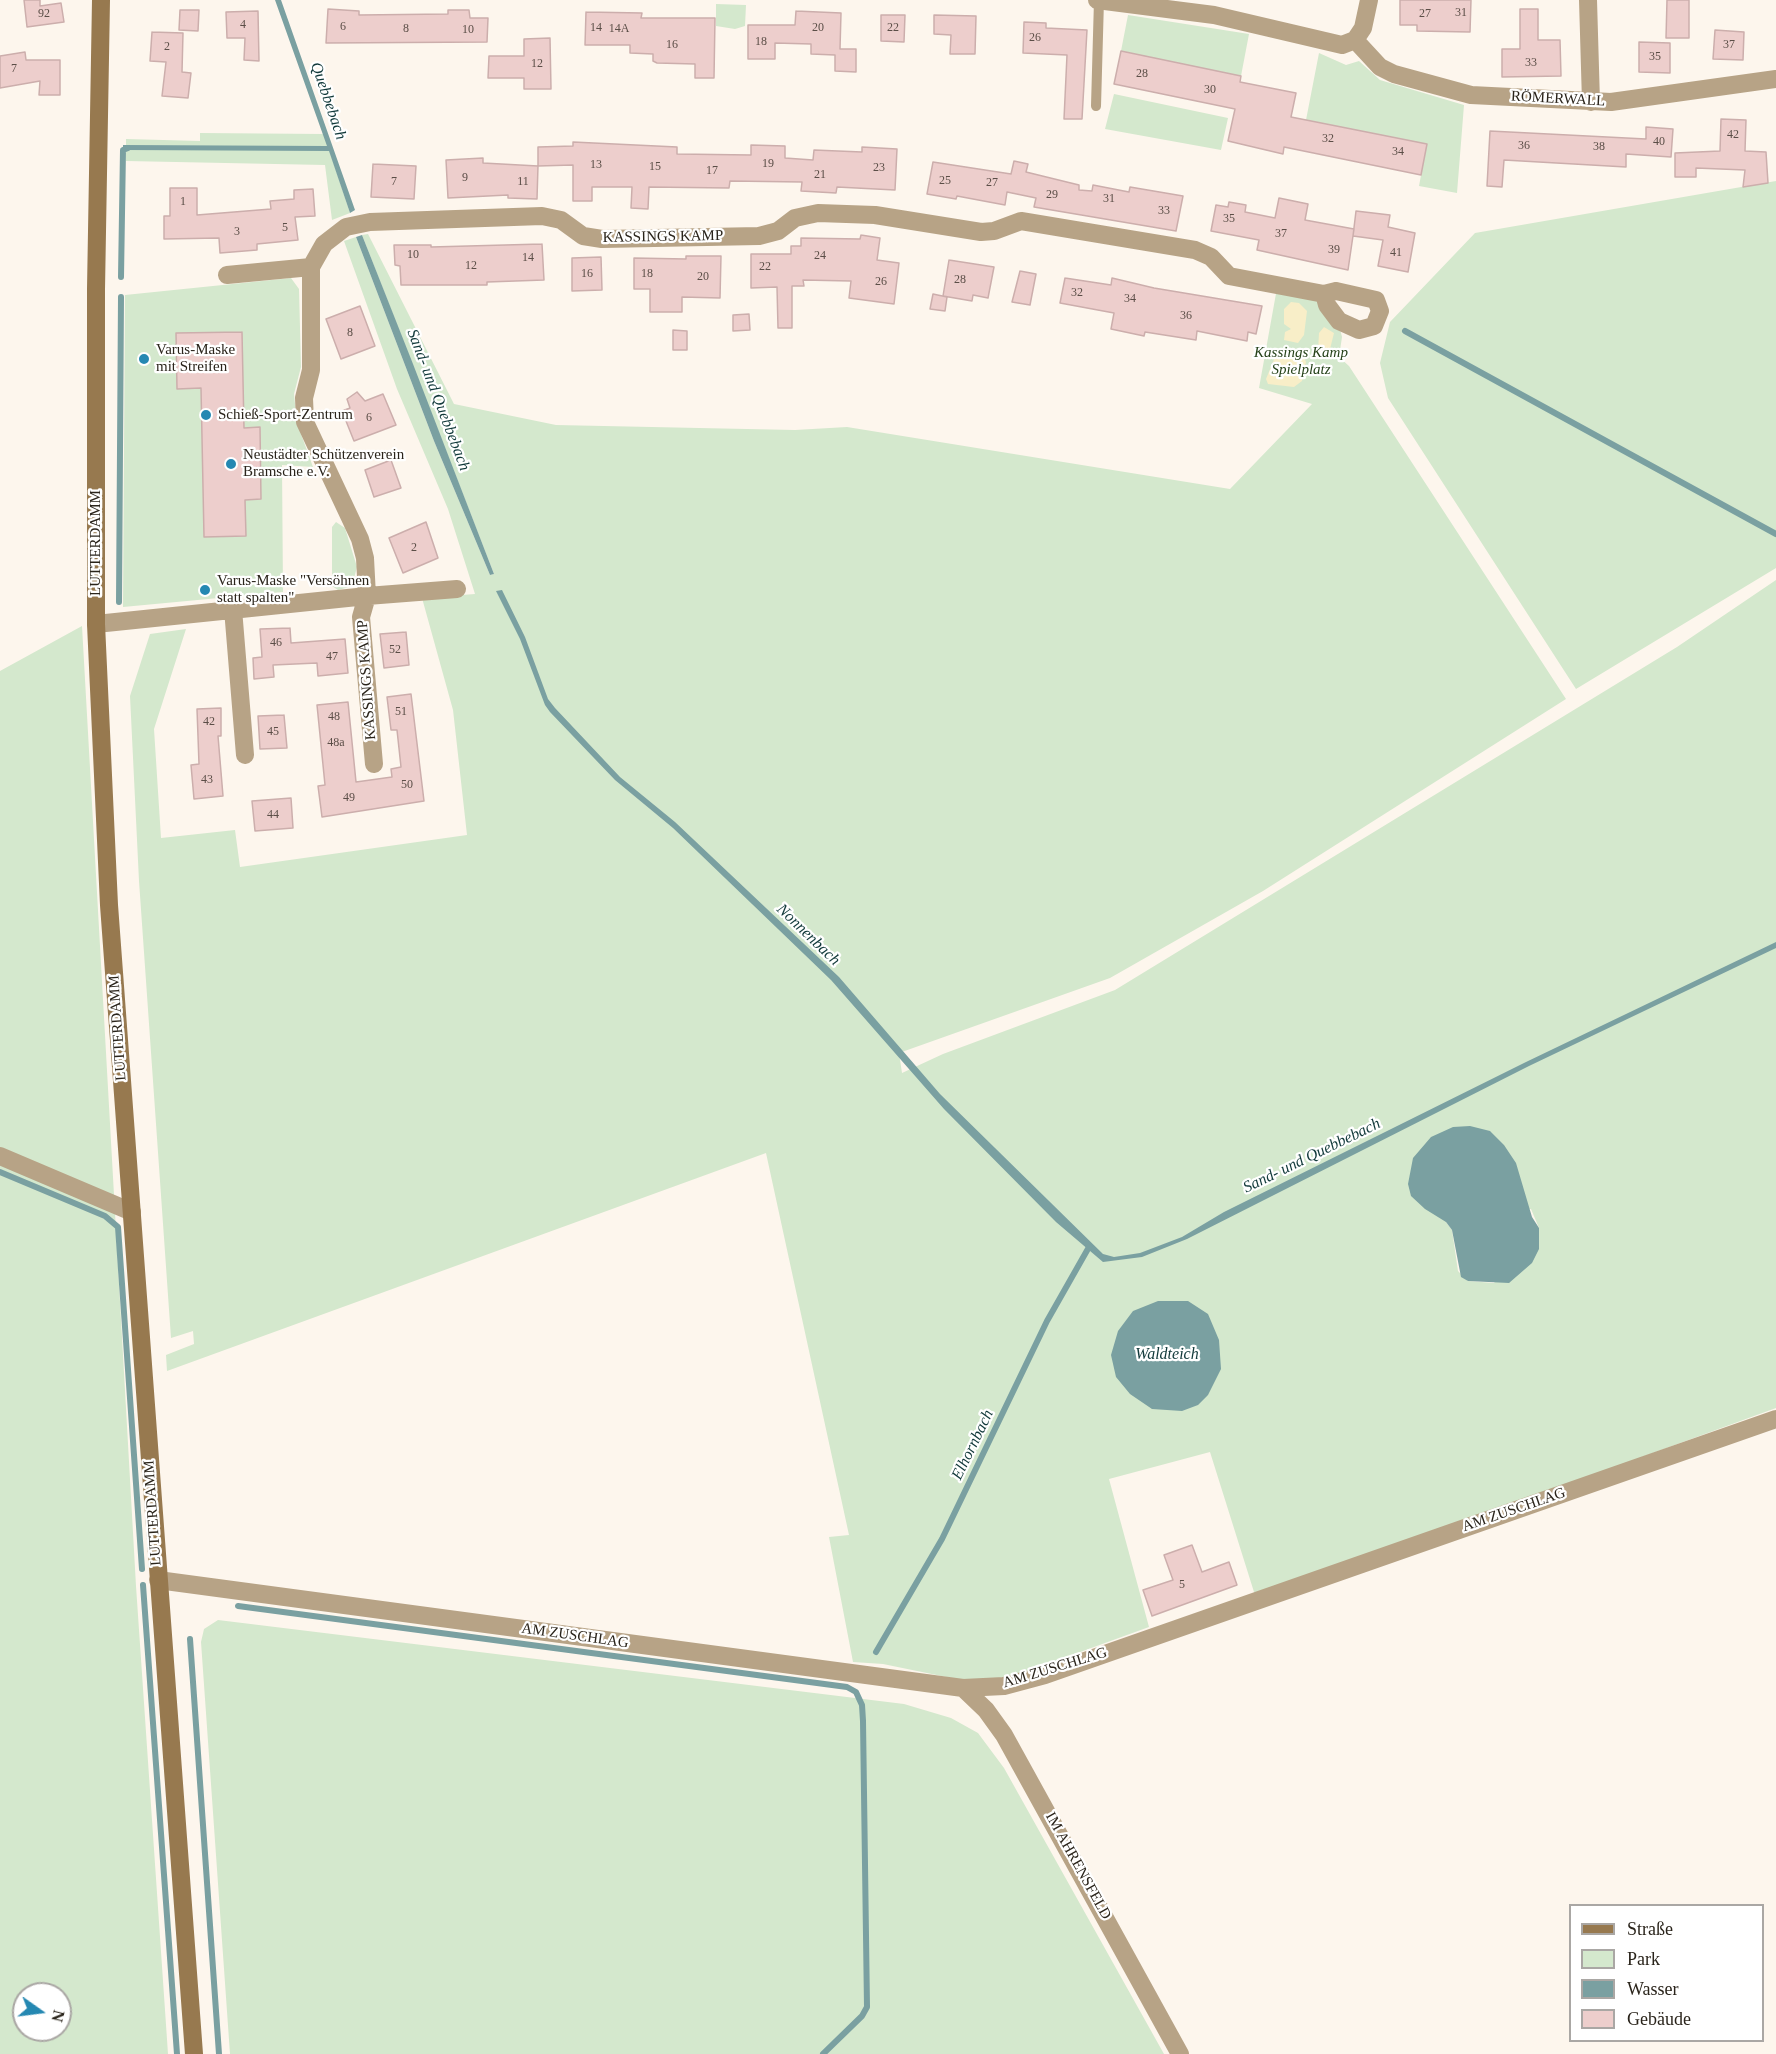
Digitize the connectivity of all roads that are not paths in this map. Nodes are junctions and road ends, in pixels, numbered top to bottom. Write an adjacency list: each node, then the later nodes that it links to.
1 (101, 0): 15 (street, LUTTERDAMM)
2 (1098, 0): 5 (street); 8 (lane)
3 (1370, 0): 5 (street)
4 (1588, 0): 7 (street)
5 (1349, 42): 7 (street, RÖMERWALL)
6 (1776, 78): 7 (street, RÖMERWALL)
7 (1591, 102)
8 (1096, 106)
9 (311, 267): 10 (street); 11 (street, KASSINGS KAMP); 13 (street, KASSINGS KAMP)
10 (227, 275)
11 (1324, 294)
12 (457, 589): 13 (street)
13 (367, 596): 14 (street); 17 (street, KASSINGS KAMP)
14 (233, 609): 15 (street); 16 (street)
15 (96, 624): 19 (street, LUTTERDAMM)
16 (245, 755)
17 (374, 764)
18 (0, 1156): 19 (street)
19 (132, 1212): 21 (street, LUTTERDAMM)
20 (1776, 1419): 22 (street, AM ZUSCHLAG)
21 (158, 1580): 22 (street, AM ZUSCHLAG); 23 (street, LUTTERDAMM)
22 (963, 1688): 24 (street, IM AHRENSFELD)
23 (194, 2054)
24 (1180, 2054)

